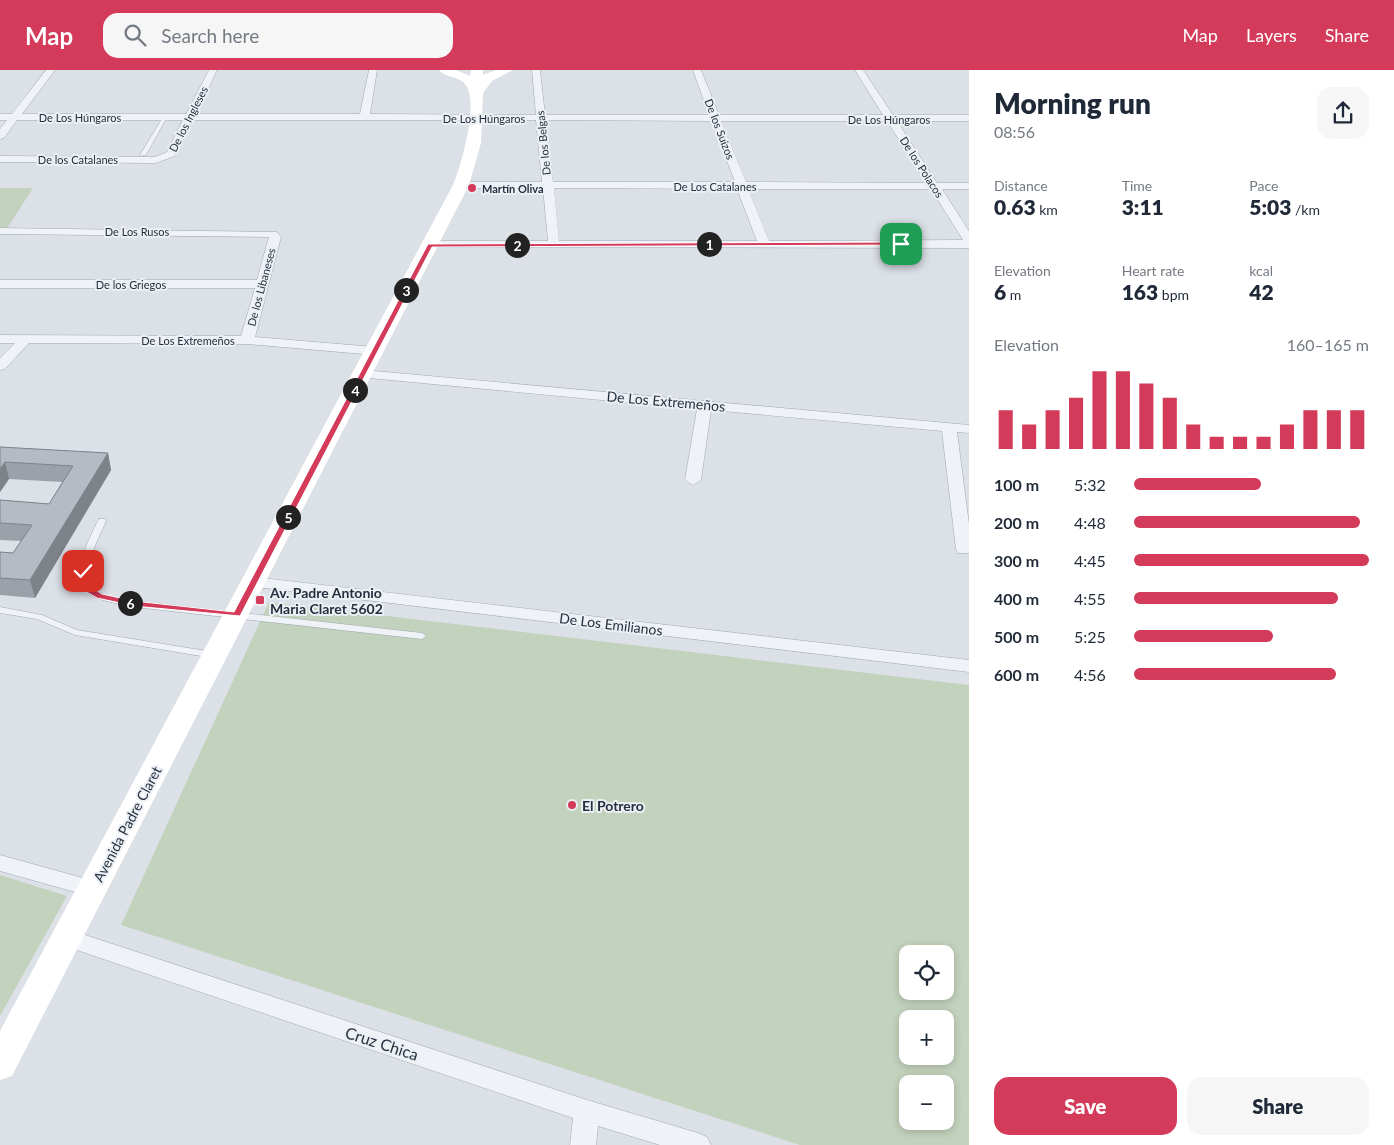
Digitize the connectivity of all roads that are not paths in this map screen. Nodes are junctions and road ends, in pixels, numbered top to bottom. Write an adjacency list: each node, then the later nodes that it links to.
1 (51, 70): 12 (street)
2 (213, 70): 14 (street, De los Ingleses)
3 (373, 70): 15 (street)
4 (445, 70): 10 (main road)
5 (477, 70): 10 (main road)
6 (507, 70): 10 (main road)
7 (536, 70): 17 (street, De los Belgas)
8 (697, 70): 18 (street, De los Suizos)
9 (859, 70): 19 (street, De los Polacos)
10 (477, 93): 16 (main road)
11 (0, 117): 12 (street, De Los Húngaros)
12 (15, 117): 13 (street, De Los Húngaros); 21 (street)
13 (164, 117): 14 (street, De Los Húngaros); 22 (lane)
14 (190, 118): 15 (street, De Los Húngaros); 24 (street, De los Ingleses)
15 (364, 118): 16 (street, De Los Húngaros)
16 (476, 118): 17 (street, De Los Húngaros); 25 (main road)
17 (541, 118): 18 (street, De Los Húngaros); 26 (street, De los Belgas)
18 (716, 118): 19 (street, De Los Húngaros); 27 (street, De los Suizos)
19 (890, 118): 20 (street, De Los Húngaros); 28 (street, De los Polacos)
20 (969, 118)
21 (0, 136)
22 (143, 156)
23 (0, 159): 24 (street, De los Catalanes)
24 (156, 160)
25 (461, 186): 26 (street, De Los Catalanes); 35 (main road)
26 (548, 186): 27 (street, De Los Catalanes); 36 (street, De los Belgas)
27 (742, 186): 28 (street, De Los Catalanes); 33 (street, De los Suizos)
28 (934, 186): 29 (street, De Los Catalanes); 32 (street, De los Polacos)
29 (969, 186)
30 (0, 231): 31 (street, De Los Rusos)
31 (273, 234): 38 (street, De los Libaneses)
32 (969, 240)
33 (764, 244): 34 (street); 36 (street)
34 (969, 244)
35 (430, 245): 36 (street); 42 (main road)
36 (554, 245)
37 (0, 284): 38 (street, De los Griegos)
38 (261, 284): 41 (street, De los Libaneses)
39 (0, 339): 40 (street, De Los Extremeños)
40 (26, 339): 41 (street, De Los Extremeños); 43 (street)
41 (246, 340): 42 (street, De Los Extremeños)
42 (375, 351): 44 (main road)
43 (0, 366)
44 (363, 374): 45 (street, De Los Extremeños); 51 (main road, Avenida Padre Claret)
45 (705, 405): 46 (street, De Los Extremeños); 48 (street)
46 (949, 427): 47 (street, De Los Extremeños); 50 (street)
47 (969, 429)
48 (693, 480)
49 (102, 521): 53 (lane)
50 (964, 550)
51 (253, 582): 53 (main road, Avenida Padre Claret); 56 (street, De Los Emilianos)
52 (0, 610): 55 (lane)
53 (237, 614): 54 (lane); 55 (main road, Avenida Padre Claret)
54 (422, 636)
55 (216, 655): 58 (main road, Avenida Padre Claret)
56 (969, 666)
57 (0, 863): 58 (street)
58 (93, 889): 59 (main road, Avenida Padre Claret)
59 (67, 938): 60 (main road, Avenida Padre Claret); 61 (street, Cruz Chica)
60 (0, 1065)
61 (587, 1111): 62 (street); 63 (street, Cruz Chica)
62 (583, 1145)
63 (698, 1145)

